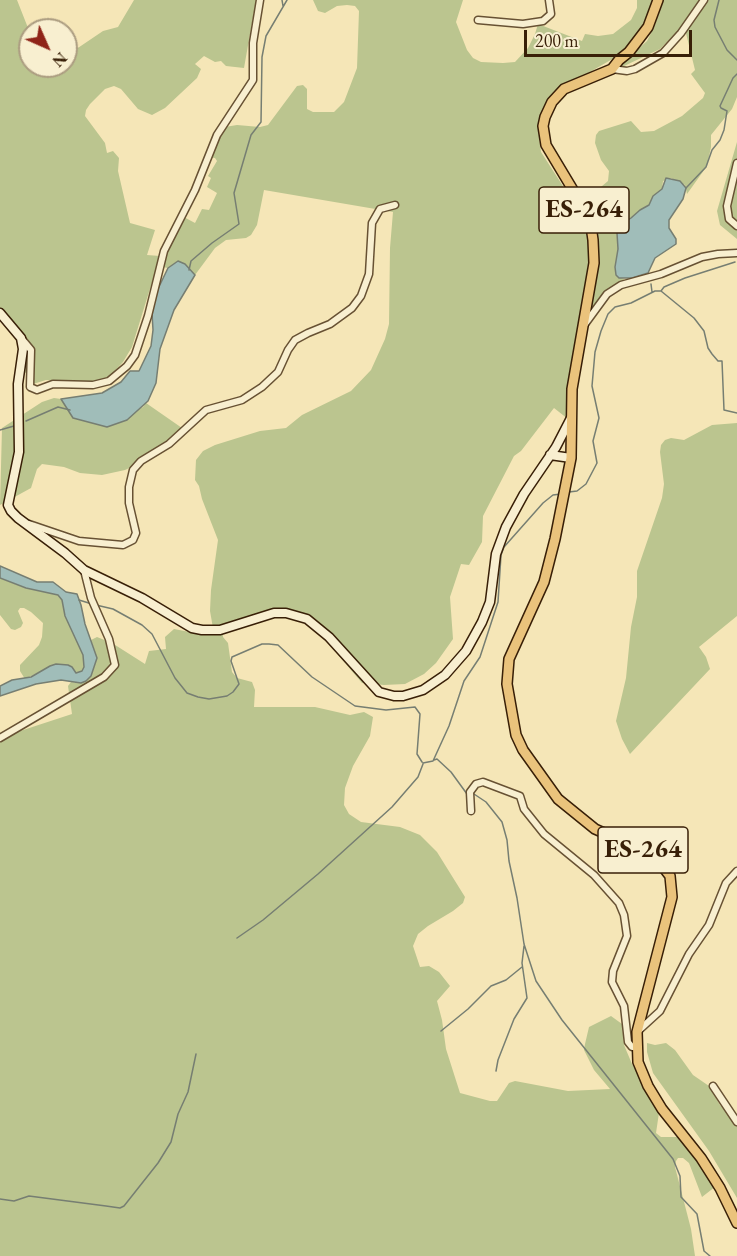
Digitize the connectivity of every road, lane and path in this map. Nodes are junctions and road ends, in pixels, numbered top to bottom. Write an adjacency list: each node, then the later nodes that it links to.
1 (260, 0): 13 (street)
2 (549, 0): 5 (street)
3 (658, 0): 6 (main road, ES-264)
4 (704, 0): 6 (street)
5 (478, 20)
6 (612, 69): 12 (main road, ES-264)
7 (737, 163): 9 (street)
8 (395, 205): 17 (street)
9 (737, 226)
10 (737, 253): 12 (street)
11 (0, 313): 13 (street)
12 (585, 324): 14 (main road, ES-264)
13 (21, 338): 17 (street)
14 (571, 418): 15 (street); 16 (main road, ES-264)
15 (550, 455): 16 (street); 18 (street)
16 (571, 458): 22 (main road, ES-264)
17 (25, 523): 18 (street)
18 (84, 570): 19 (street)
19 (0, 738)
20 (471, 811): 23 (street)
21 (737, 871): 22 (street)
22 (637, 1032): 23 (main road, ES-264)
23 (636, 1047): 26 (main road, ES-264)
24 (712, 1086): 25 (street)
25 (737, 1122)
26 (737, 1223)

